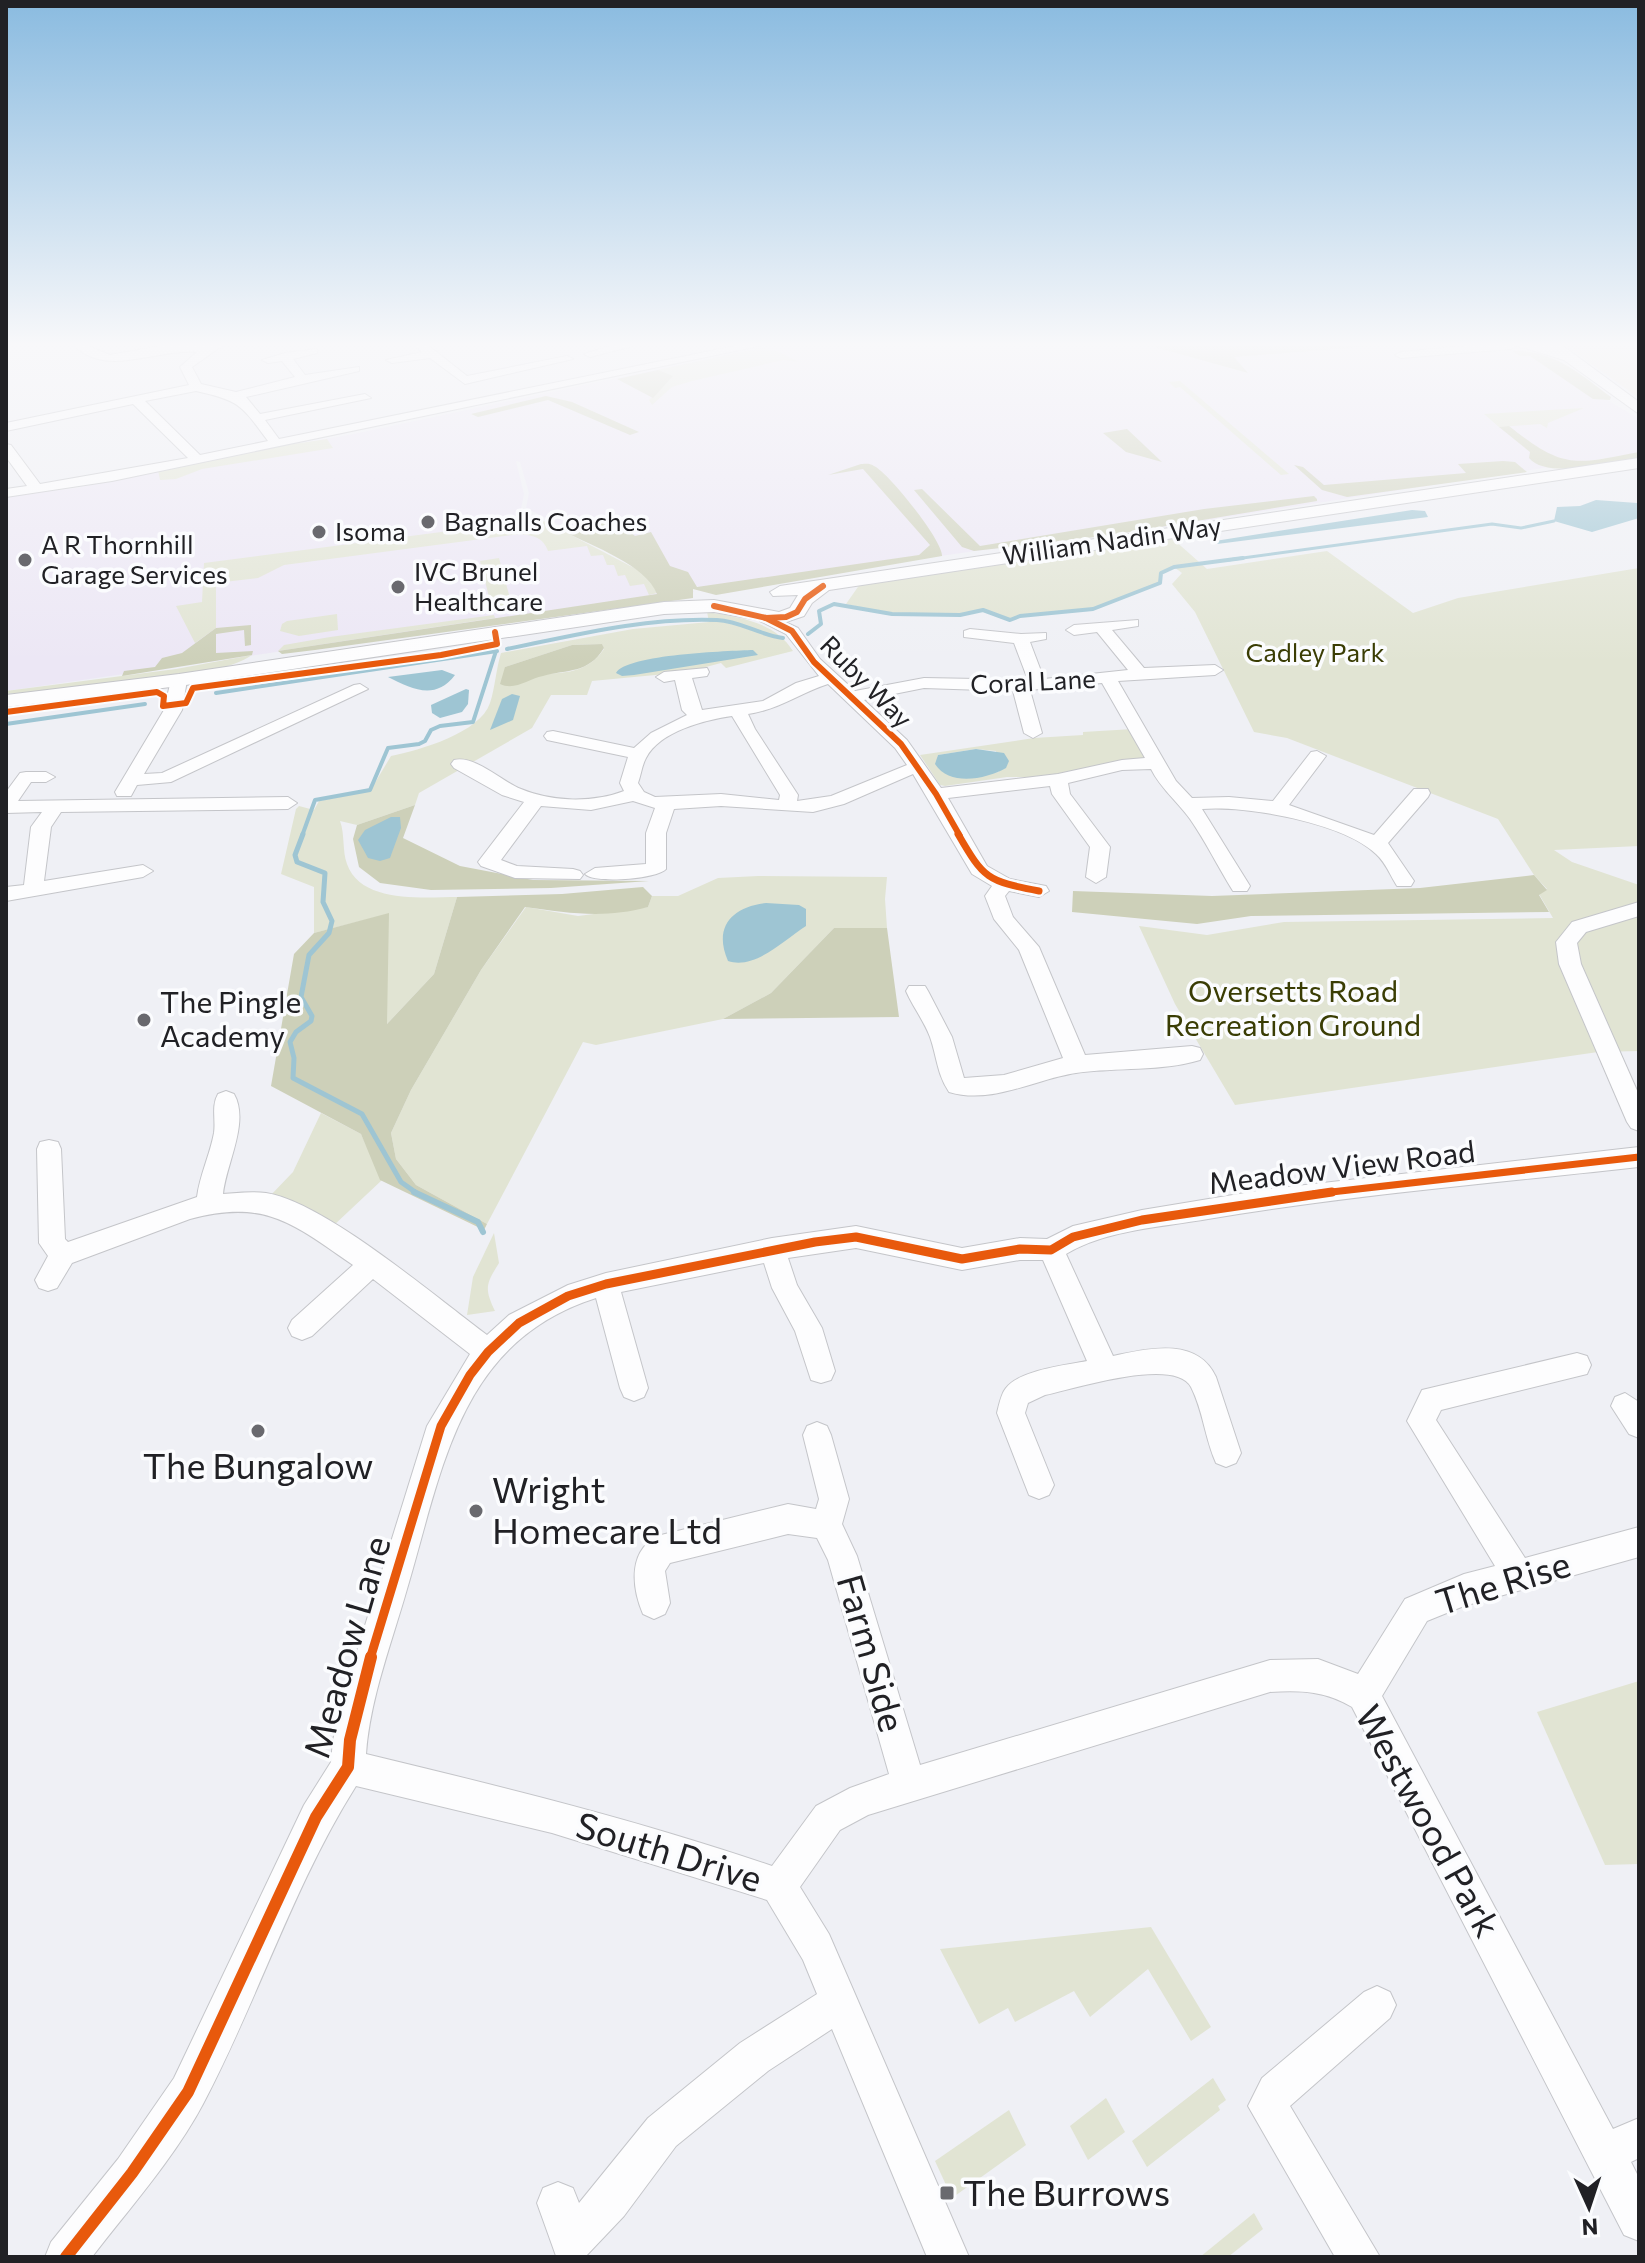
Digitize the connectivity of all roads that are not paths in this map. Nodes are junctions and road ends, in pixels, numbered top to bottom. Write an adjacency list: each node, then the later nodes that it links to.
1 (9, 452): 6 (street)
2 (189, 452): 4 (street)
3 (231, 452): 4 (street)
4 (197, 459): 6 (street)
5 (1639, 463): 8 (main road, William Nadin Way)
6 (37, 489): 7 (street)
7 (6, 493)
8 (823, 586): 9 (main road, William Nadin Way); 11 (main road)
9 (780, 592): 10 (main road, William Nadin Way); 11 (main road)
10 (757, 610): 11 (main road); 23 (main road)
11 (797, 616): 21 (street, Ruby Way)
12 (1132, 623): 13 (street)
13 (1102, 628): 14 (street); 19 (street)
14 (1074, 630)
15 (970, 634): 17 (street)
16 (1040, 636): 17 (street)
17 (1021, 639): 24 (street)
18 (1216, 671): 19 (street, Coral Lane)
19 (1140, 674): 22 (street, Coral Lane)
20 (664, 677): 29 (street)
21 (829, 678): 26 (street, Ruby Way); 28 (street)
22 (1107, 678): 24 (street, Coral Lane); 35 (street)
23 (179, 680): 27 (main road); 39 (street)
24 (1029, 686): 26 (street, Coral Lane); 30 (street)
25 (360, 689): 39 (street)
26 (853, 697): 36 (street, Ruby Way)
27 (6, 701)
28 (738, 710): 29 (street); 50 (street)
29 (698, 716): 32 (street)
30 (1014, 735)
31 (553, 736): 32 (street)
32 (638, 754): 42 (street)
33 (1317, 756): 52 (street)
34 (490, 760): 44 (street)
35 (1155, 763): 40 (street); 48 (street)
36 (919, 767): 43 (street, Ruby Way); 50 (street)
37 (16, 777): 38 (street); 49 (street)
38 (46, 777)
39 (131, 780): 45 (street)
40 (1058, 780): 43 (street); 57 (street)
41 (1421, 793): 53 (street)
42 (634, 794): 44 (street); 47 (street)
43 (936, 794): 59 (street, Ruby Way)
44 (537, 800): 56 (street)
45 (119, 804): 46 (street); 51 (street)
46 (290, 804)
47 (666, 804): 50 (street); 55 (street)
48 (1187, 804): 52 (street); 60 (street)
49 (6, 806): 51 (street)
50 (787, 806)
51 (55, 807): 61 (street)
52 (1278, 807): 53 (street)
53 (1377, 844): 58 (street)
54 (143, 871): 61 (street)
55 (595, 874)
56 (573, 875)
57 (1096, 877)
58 (1404, 881)
59 (1004, 884): 62 (street, Ruby Way); 67 (street)
60 (1240, 886)
61 (33, 890): 63 (street)
62 (1039, 891)
63 (6, 894)
64 (1639, 909): 69 (street)
65 (917, 991): 67 (street)
66 (1192, 1054): 67 (street)
67 (1077, 1064)
68 (226, 1100): 72 (street)
69 (1639, 1122)
70 (49, 1149): 75 (street)
71 (1639, 1157): 74 (street, Meadow View Road)
72 (209, 1204): 75 (street); 76 (street)
73 (772, 1249): 74 (street, Meadow View Road); 78 (street, Meadow Lane); 83 (street)
74 (1051, 1250): 82 (street)
75 (63, 1255): 77 (street)
76 (372, 1264): 79 (street); 80 (street)
77 (48, 1280)
78 (606, 1284): 80 (street, Meadow Lane); 84 (street)
79 (302, 1328)
80 (488, 1352): 93 (street, Meadow Lane)
81 (1577, 1365): 90 (street)
82 (1105, 1369): 86 (street); 87 (street)
83 (821, 1371)
84 (634, 1388)
85 (817, 1435): 88 (street)
86 (1226, 1453)
87 (1039, 1485)
88 (826, 1525): 91 (street); 94 (street, Farm Side)
89 (1639, 1542): 90 (street, The Rise)
90 (1518, 1575): 92 (street, The Rise)
91 (654, 1603)
92 (1364, 1695): 94 (street, Westwood Park); 98 (street, Westwood Park)
93 (348, 1767): 95 (street, South Drive); 101 (street, Meadow Lane)
94 (909, 1784): 95 (street, Westwood Park)
95 (779, 1886): 96 (street, South Drive)
96 (840, 2002): 100 (street); 102 (street, South Drive)
97 (1377, 2005): 103 (street)
98 (1622, 2145): 99 (street, Westwood Park)
99 (1639, 2220)
100 (562, 2233)
101 (66, 2257)
102 (948, 2257)
103 (1359, 2257)

